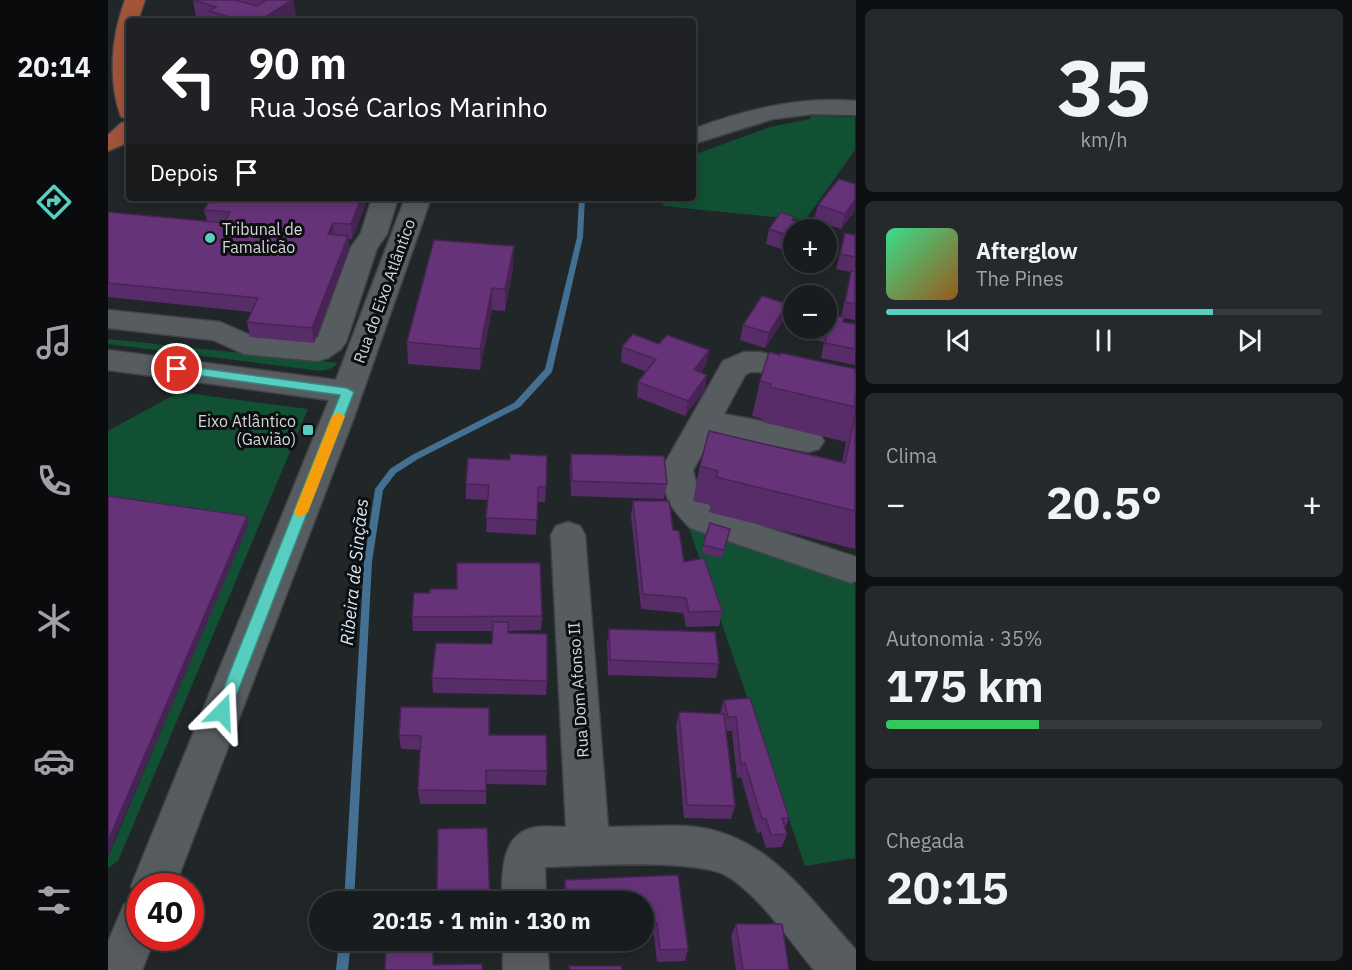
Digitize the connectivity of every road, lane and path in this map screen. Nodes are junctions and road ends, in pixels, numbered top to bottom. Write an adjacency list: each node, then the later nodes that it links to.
1 (117, 0): 4 (main road)
2 (135, 0): 3 (main road)
3 (128, 18)
4 (108, 22)
5 (126, 25): 7 (main road)
6 (855, 108): 8 (street)
7 (123, 113): 10 (main road)
8 (696, 136)
9 (126, 142): 10 (street)
10 (108, 144)
11 (374, 201): 14 (street)
12 (384, 201): 14 (street)
13 (417, 201): 18 (street, Rua do Eixo Atlântico)
14 (364, 247): 15 (street)
15 (108, 319)
16 (108, 360): 18 (street)
17 (855, 384): 19 (street)
18 (347, 392): 24 (street, Rua do Eixo Atlântico)
19 (705, 421): 20 (street); 22 (street)
20 (808, 441)
21 (568, 535): 23 (street, Rua Dom Afonso II)
22 (851, 569)
23 (588, 846): 25 (street); 30 (street)
24 (158, 873)
25 (524, 891)
26 (127, 951): 28 (street)
27 (525, 951): 29 (street)
28 (119, 970)
29 (526, 970)
30 (843, 970)

